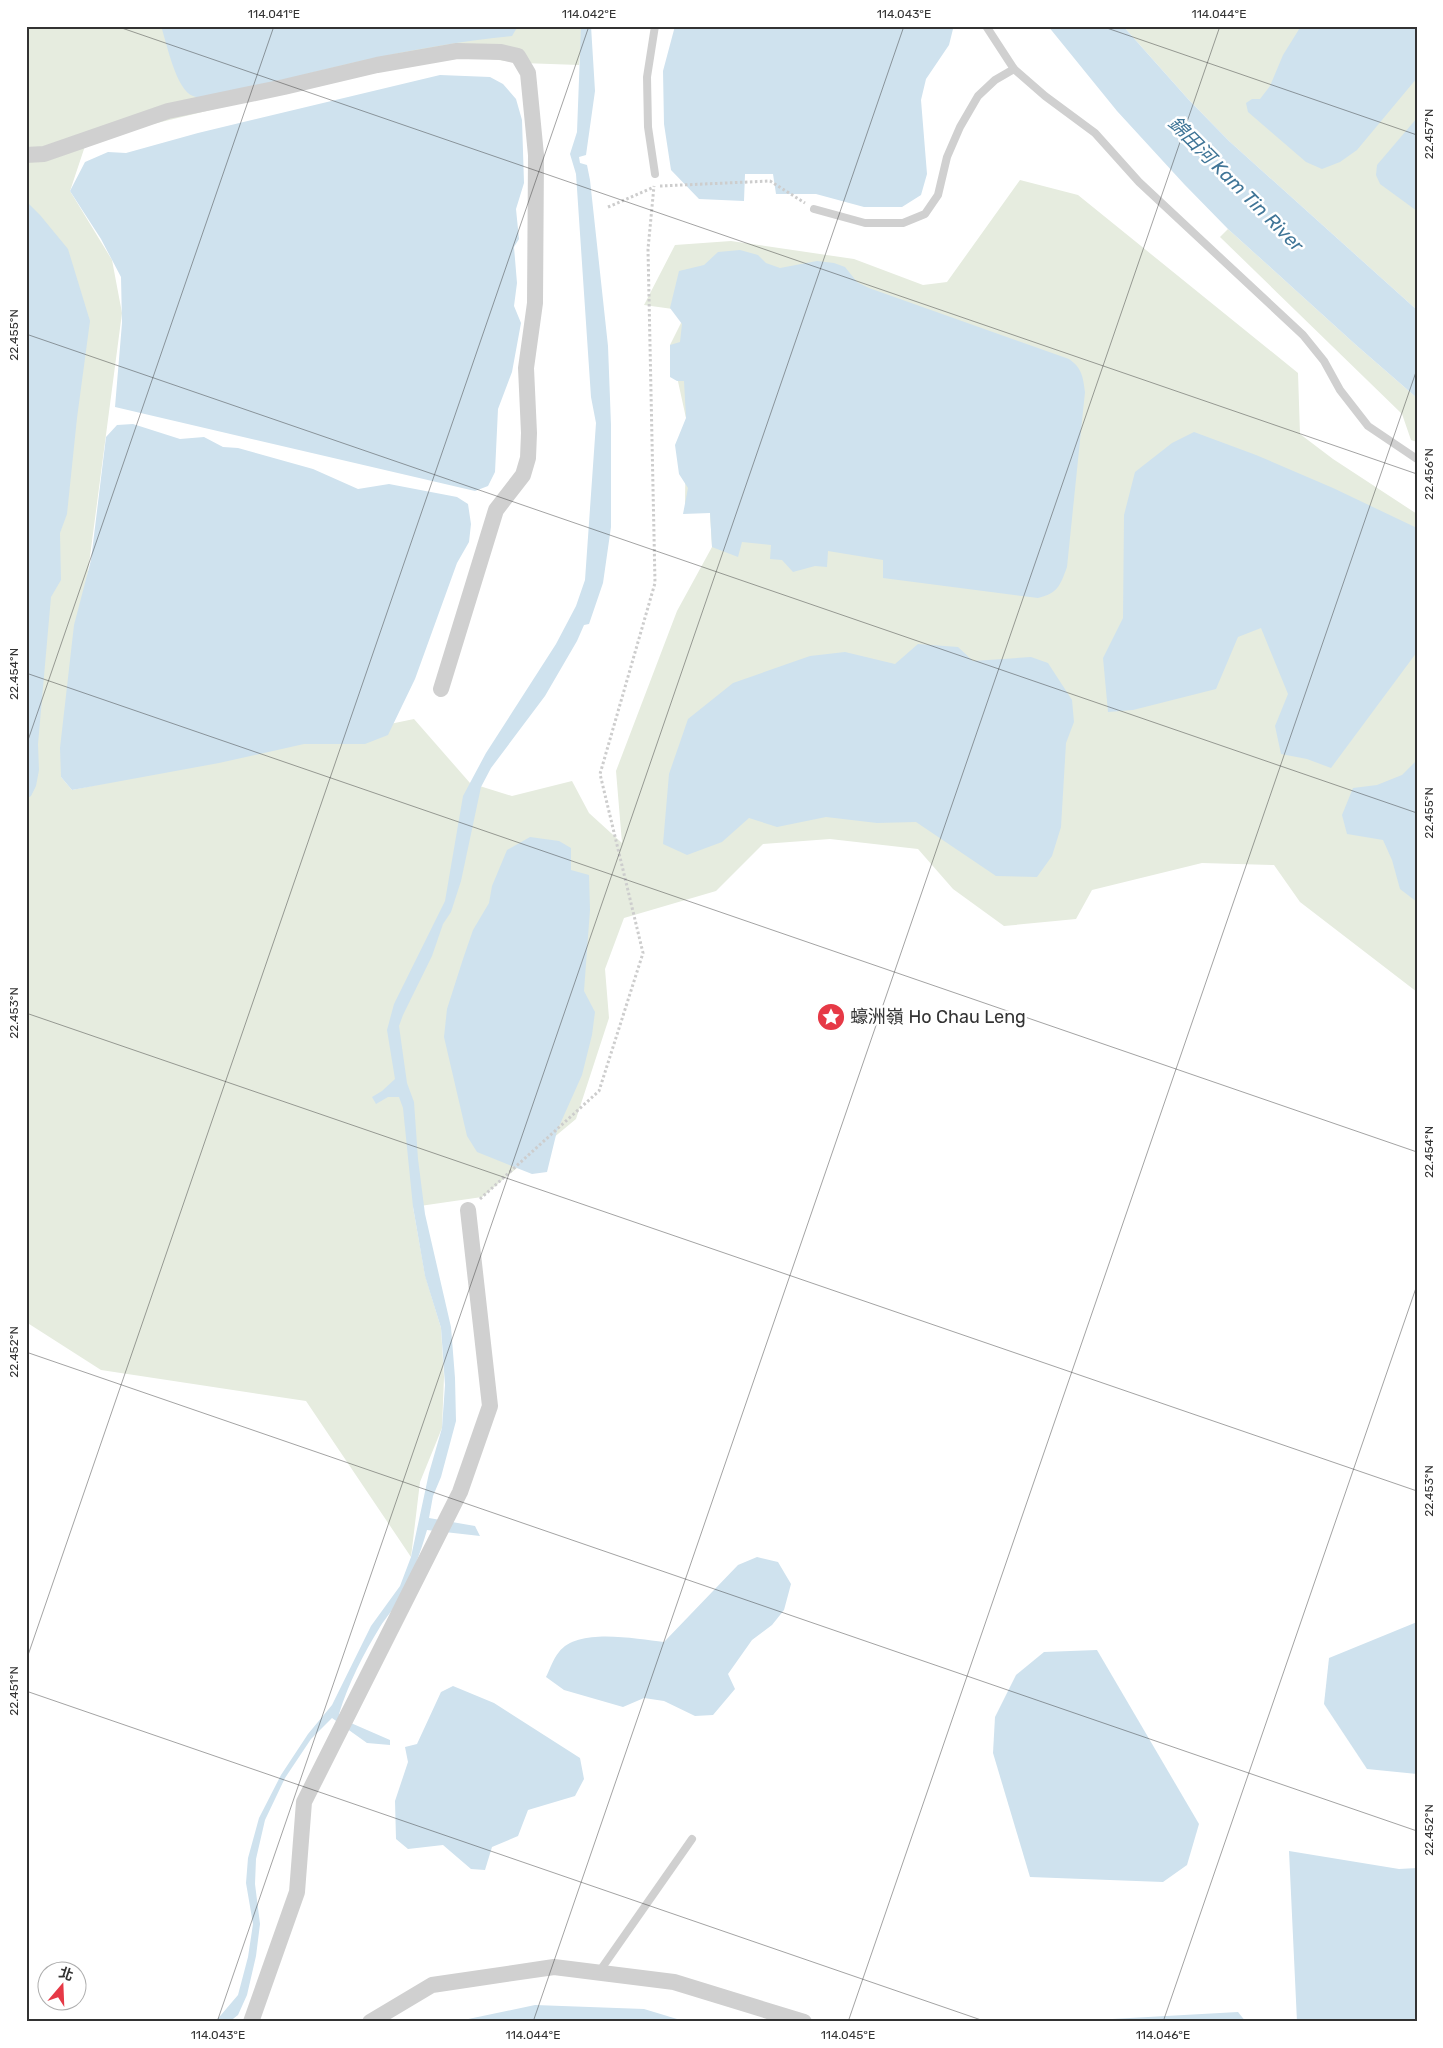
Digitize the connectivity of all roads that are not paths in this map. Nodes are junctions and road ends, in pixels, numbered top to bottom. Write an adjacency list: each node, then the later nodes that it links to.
1 (655, 26): 5 (lane)
2 (986, 26): 3 (lane)
3 (1014, 68): 6 (lane); 7 (lane)
4 (26, 155): 8 (street)
5 (655, 174)
6 (814, 209)
7 (1417, 459)
8 (441, 688)
9 (468, 1210): 12 (street)
10 (692, 1839): 11 (lane)
11 (599, 1972): 13 (street); 14 (street)
12 (251, 2022)
13 (370, 2022)
14 (804, 2022)

